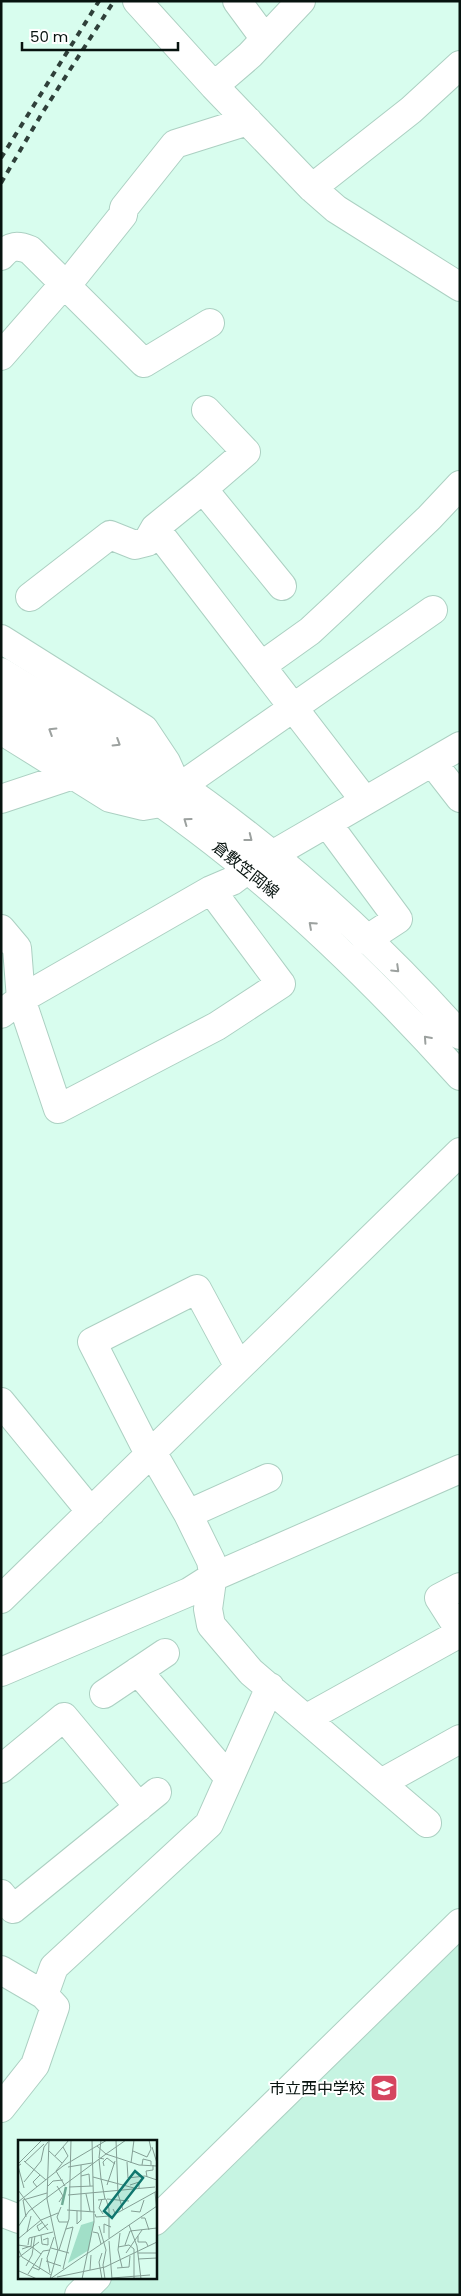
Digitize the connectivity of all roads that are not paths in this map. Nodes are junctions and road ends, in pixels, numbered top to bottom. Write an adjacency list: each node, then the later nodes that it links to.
1 (237, 1): 4 (street)
2 (301, 1): 4 (street)
3 (141, 2): 6 (street)
4 (265, 38): 6 (street)
5 (460, 65): 8 (street)
6 (217, 83): 7 (street)
7 (248, 121): 8 (street); 10 (street)
8 (316, 183): 11 (street)
9 (7, 251): 10 (street)
10 (65, 285): 12 (street); 13 (street)
11 (460, 288)
12 (210, 323)
13 (1, 356)
14 (206, 410): 16 (street)
15 (460, 484): 22 (street)
16 (203, 488): 17 (street); 18 (street)
17 (155, 528): 19 (street); 22 (street)
18 (282, 586)
19 (30, 597)
20 (433, 610): 25 (street)
21 (1, 639): 30 (street)
22 (261, 666): 25 (street)
23 (1, 672): 30 (street, 倉敷笠岡線, one-way to 30)
24 (1, 699): 30 (street, 倉敷笠岡線, one-way to 24)
25 (293, 709): 30 (street); 33 (street)
26 (1, 730): 29 (street)
27 (460, 746): 28 (street)
28 (432, 762): 31 (street); 33 (street)
29 (73, 775): 30 (street); 32 (street)
30 (172, 791): 35 (street, 倉敷笠岡線, one-way to 35); 36 (street, 倉敷笠岡線, one-way to 30)
31 (460, 798)
32 (1, 799)
33 (364, 801): 34 (street)
34 (327, 823): 35 (street); 39 (street)
35 (271, 855): 36 (street); 39 (street, 倉敷笠岡線)
36 (248, 869): 37 (street); 42 (street, 倉敷笠岡線, one-way to 36)
37 (211, 890): 40 (street); 40 (street)
38 (1, 929): 40 (street)
39 (366, 940): 41 (street, 倉敷笠岡線, one-way to 41)
40 (11, 1007)
41 (460, 1035)
42 (460, 1076)
43 (460, 1152): 44 (street)
44 (239, 1367): 47 (street); 47 (street)
45 (1, 1402): 46 (street)
46 (11, 1430): 50 (street)
47 (151, 1453): 50 (street); 51 (street)
48 (460, 1469): 52 (street)
49 (268, 1478): 51 (street)
50 (91, 1512): 54 (street)
51 (188, 1514): 52 (street)
52 (212, 1570): 58 (street); 59 (street)
53 (460, 1587): 55 (street)
54 (1, 1599)
55 (460, 1632): 61 (street)
56 (165, 1653): 57 (street)
57 (138, 1671): 60 (street); 64 (street)
58 (1, 1672)
59 (270, 1687): 61 (street); 64 (street)
60 (104, 1694)
61 (307, 1718): 65 (street)
62 (460, 1739): 65 (street)
63 (1, 1769): 67 (street)
64 (230, 1778): 70 (street)
65 (381, 1783): 66 (street)
66 (427, 1822)
67 (1, 1894)
68 (460, 1923): 74 (street)
69 (1, 1970): 70 (street)
70 (44, 1995): 71 (street)
71 (2, 2107)
72 (1, 2212): 73 (street)
73 (18, 2219)
74 (156, 2220)
75 (96, 2278): 76 (street)
76 (79, 2295)

